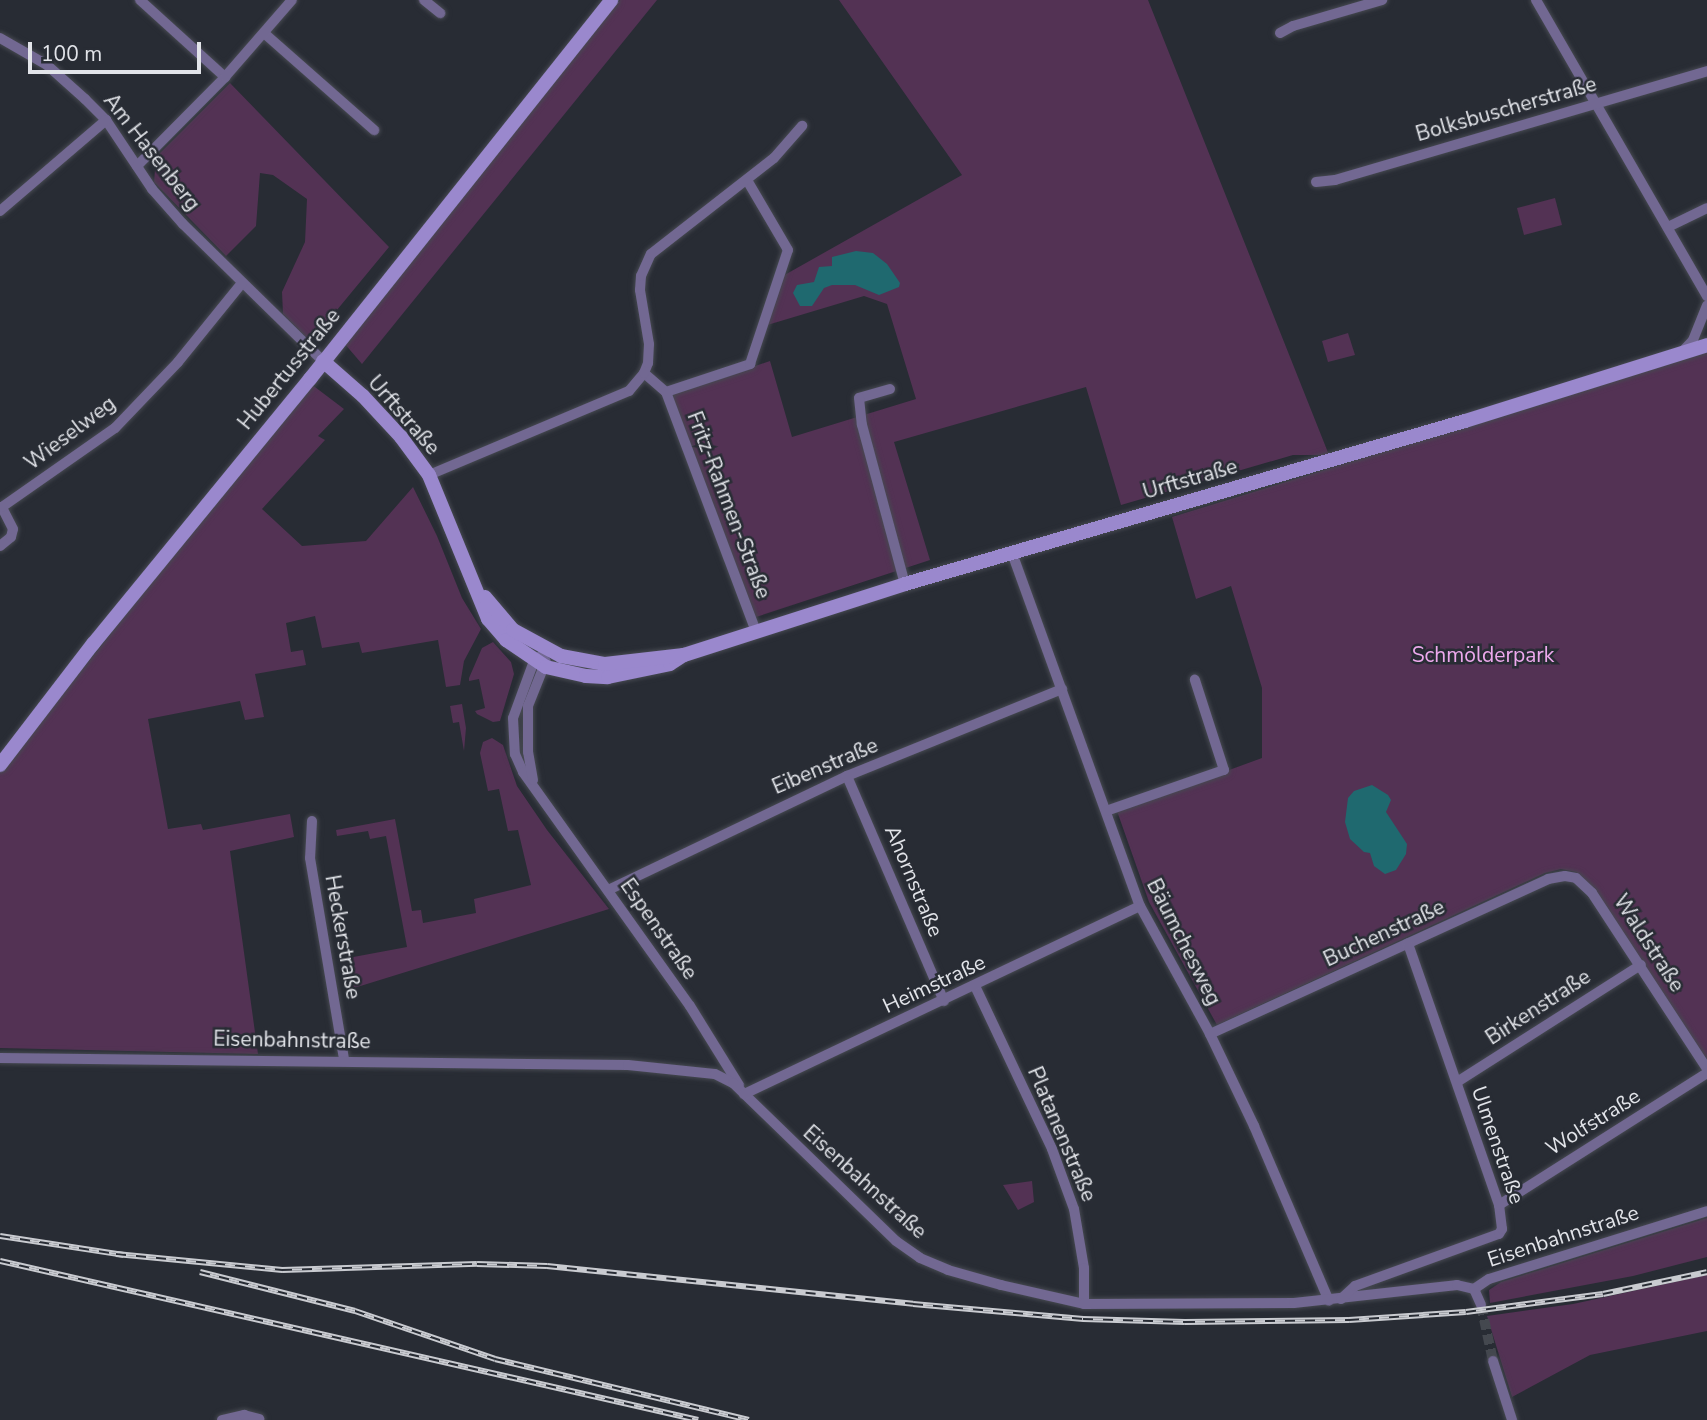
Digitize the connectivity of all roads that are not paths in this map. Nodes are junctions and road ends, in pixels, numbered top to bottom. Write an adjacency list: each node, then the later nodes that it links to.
1 (141, 0): 12 (street)
2 (292, 0): 8 (street)
3 (424, 0): 7 (street)
4 (611, 0): 28 (street, Hubertusstraße)
5 (1382, 0): 9 (street)
6 (1536, 0): 13 (street)
7 (440, 13)
8 (264, 33): 12 (street); 16 (street)
9 (1280, 33)
10 (0, 38): 14 (street, Am Hasenberg)
11 (1707, 71): 13 (street, Bolksbuscherstraße)
12 (225, 77): 17 (street)
13 (1596, 103): 19 (street, Bolksbuscherstraße); 22 (street)
14 (106, 120): 17 (street, Am Hasenberg); 21 (street)
15 (802, 126): 18 (street)
16 (374, 130)
17 (137, 166): 23 (street, Am Hasenberg)
18 (747, 180): 29 (street); 31 (street, Fritz-Rahmen-Straße)
19 (1316, 181)
20 (1707, 208): 22 (street)
21 (0, 211)
22 (1668, 227): 24 (street)
23 (242, 283): 28 (street, Am Hasenberg); 33 (street, Wieselweg)
24 (1707, 296)
25 (1707, 306): 27 (street)
26 (1707, 345): 27 (street, Urftstraße)
27 (1681, 352): 35 (street, Urftstraße)
28 (323, 361): 32 (street, Urftstraße); 44 (street, Hubertusstraße)
29 (644, 373): 31 (street, Fritz-Rahmen-Straße); 32 (street)
30 (890, 389): 37 (street)
31 (666, 392): 38 (street, Fritz-Rahmen-Straße)
32 (429, 475): 36 (street, Urftstraße)
33 (1, 506): 34 (street, Wieselweg)
34 (0, 546)
35 (1012, 552): 37 (street, Urftstraße); 43 (street, Bäumchesweg)
36 (473, 582): 39 (street, Urftstraße); 41 (street, Urftstraße)
37 (905, 584): 38 (street, Urftstraße)
38 (756, 631): 40 (street, Urftstraße)
39 (547, 651): 40 (street, Urftstraße); 41 (street)
40 (684, 654): 41 (street, Urftstraße)
41 (540, 664): 49 (street, Espenstraße)
42 (1195, 680): 46 (street)
43 (1062, 689): 45 (street, Eibenstraße); 46 (street, Bäumchesweg)
44 (0, 765)
45 (847, 776): 49 (street, Eibenstraße); 54 (street, Ahornstraße)
46 (1106, 811): 50 (street, Bäumchesweg)
47 (312, 821): 57 (street, Heckerstraße)
48 (1576, 878): 51 (street, Buchenstraße); 52 (street, Waldstraße)
49 (608, 890): 60 (street, Espenstraße)
50 (1140, 906): 53 (street, Heimstraße); 55 (street, Bäumchesweg)
51 (1408, 943): 55 (street, Buchenstraße); 59 (street, Ulmenstraße)
52 (1641, 965): 58 (street, Waldstraße); 59 (street, Birkenstraße)
53 (975, 986): 54 (street, Heimstraße); 65 (street, Platanenstraße)
54 (944, 1001): 60 (street, Heimstraße)
55 (1210, 1034): 64 (street, Bäumchesweg)
56 (0, 1058): 57 (street, Eisenbahnstraße)
57 (344, 1059): 60 (street, Eisenbahnstraße)
58 (1707, 1071): 61 (street, Wolfstraße)
59 (1457, 1082): 61 (street, Ulmenstraße)
60 (744, 1094): 65 (street, Eisenbahnstraße)
61 (1499, 1205): 64 (street, Ulmenstraße)
62 (1707, 1211): 63 (street, Eisenbahnstraße)
63 (1474, 1289): 64 (street, Eisenbahnstraße); 66 (street)
64 (1334, 1301): 65 (street, Eisenbahnstraße)
65 (1084, 1304)
66 (1481, 1305)
67 (1493, 1361): 70 (street)
68 (259, 1419): 69 (street)
69 (222, 1420)
70 (1511, 1420)

